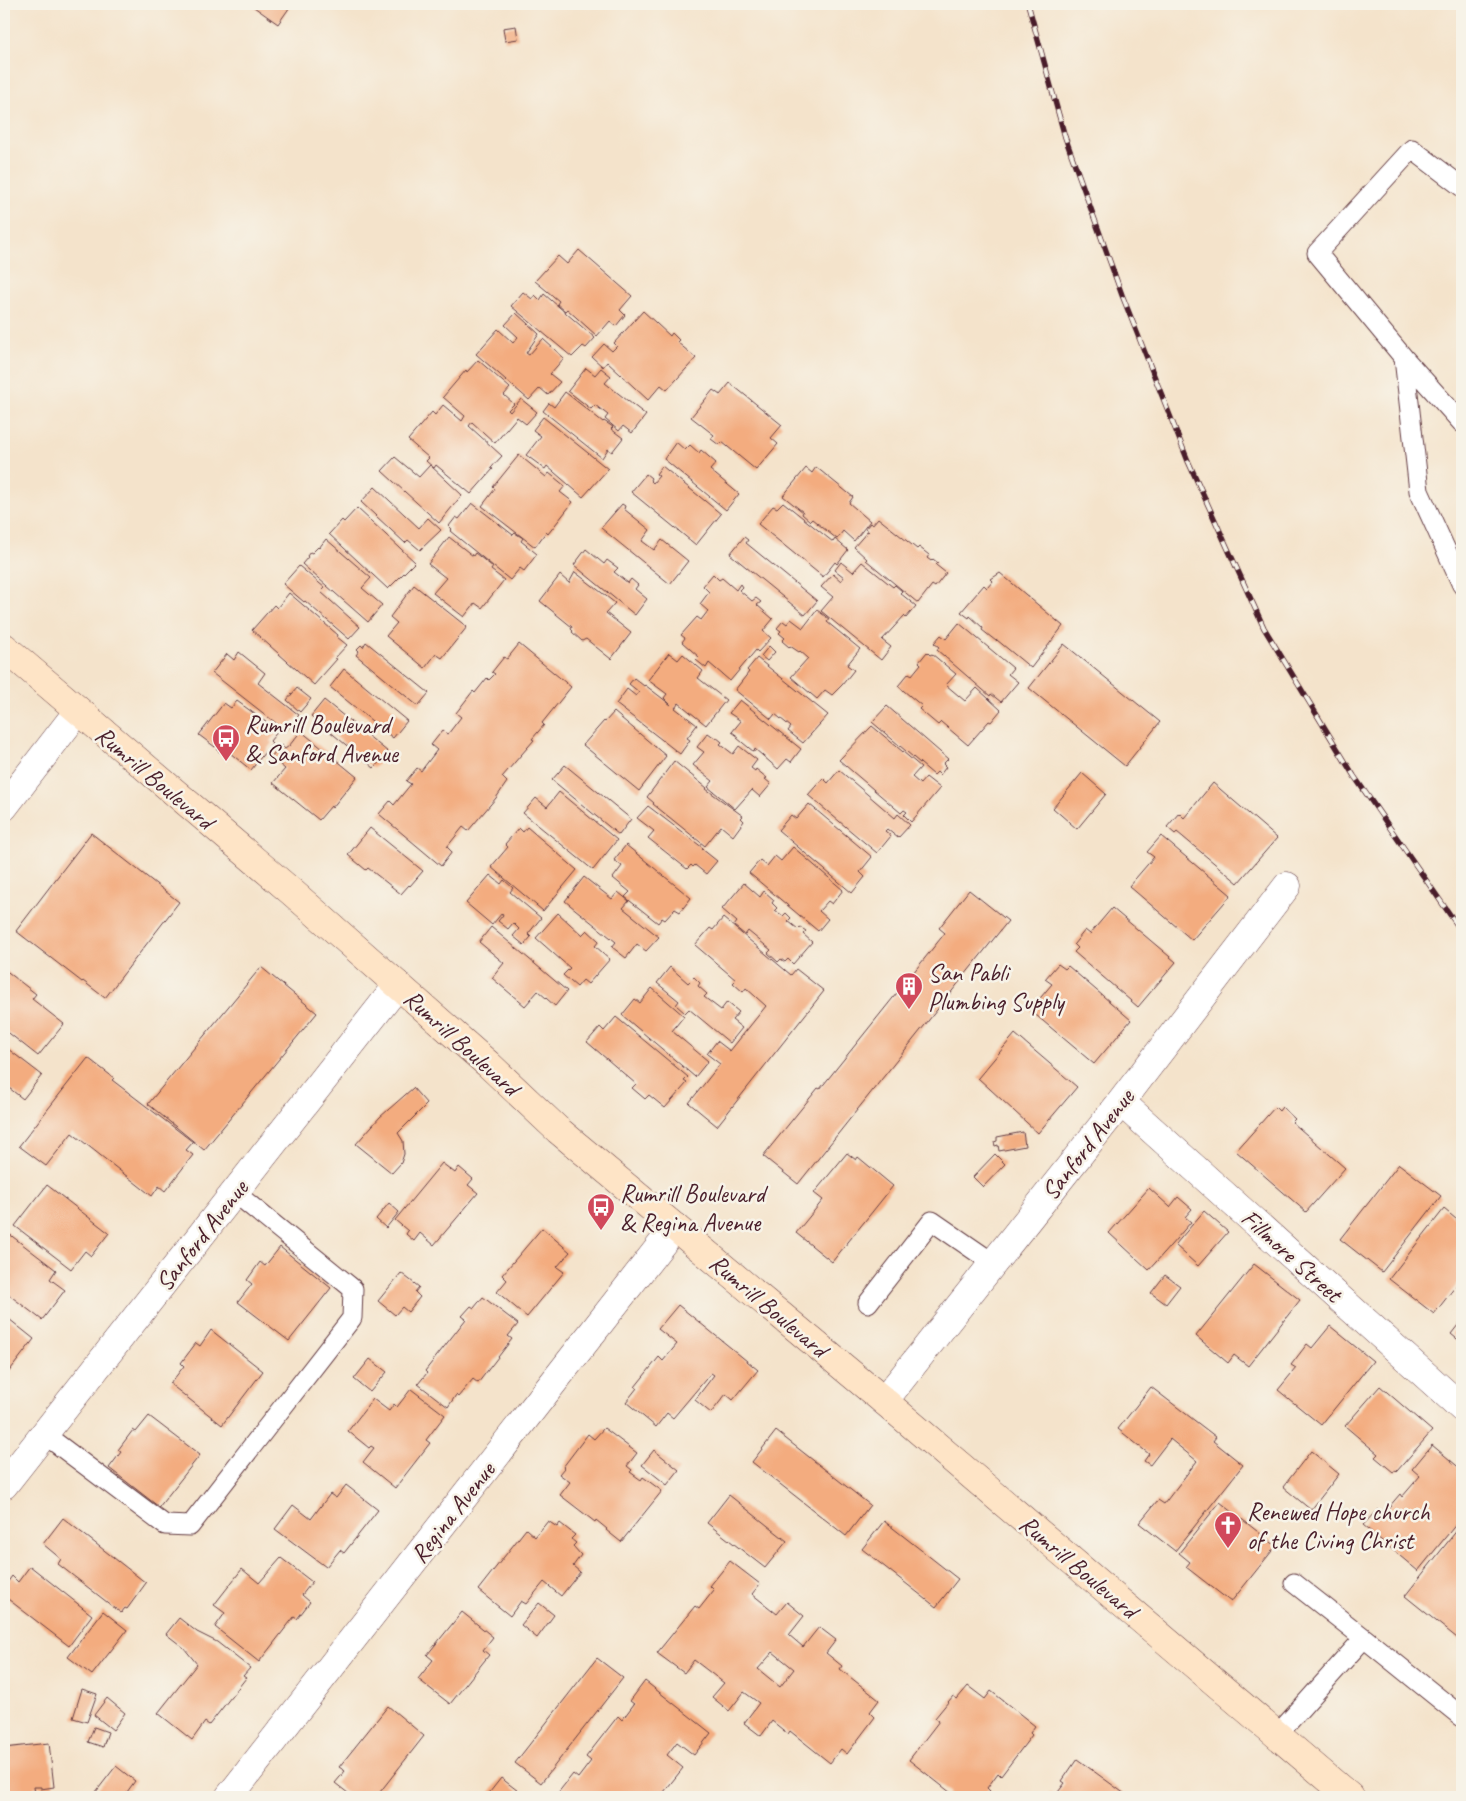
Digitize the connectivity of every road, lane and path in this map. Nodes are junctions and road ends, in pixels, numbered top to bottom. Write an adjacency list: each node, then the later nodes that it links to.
1 (1462, 187): 2 (lane)
2 (1404, 358): 3 (lane); 4 (lane)
3 (1462, 423)
4 (1462, 585)
5 (4, 647): 6 (main road, Rumrill Boulevard)
6 (78, 711): 7 (street); 9 (main road, Rumrill Boulevard)
7 (4, 808)
8 (1287, 886): 10 (street, Sanford Avenue)
9 (398, 985): 11 (street, Sanford Avenue); 12 (main road, Rumrill Boulevard)
10 (1121, 1102): 13 (street, Sanford Avenue); 16 (street, Fillmore Street)
11 (234, 1192): 17 (street, Sanford Avenue); 17 (lane)
12 (675, 1227): 15 (main road, Rumrill Boulevard); 23 (street, Regina Avenue)
13 (993, 1264): 14 (lane); 15 (street, Sanford Avenue)
14 (868, 1303)
15 (884, 1400): 22 (main road, Rumrill Boulevard)
16 (1462, 1408)
17 (44, 1434): 18 (street, Sanford Avenue)
18 (4, 1485)
19 (1294, 1583): 20 (lane)
20 (1364, 1638): 21 (lane); 22 (lane)
21 (1462, 1717)
22 (1277, 1735): 24 (main road, Rumrill Boulevard)
23 (229, 1797)
24 (1350, 1797)

